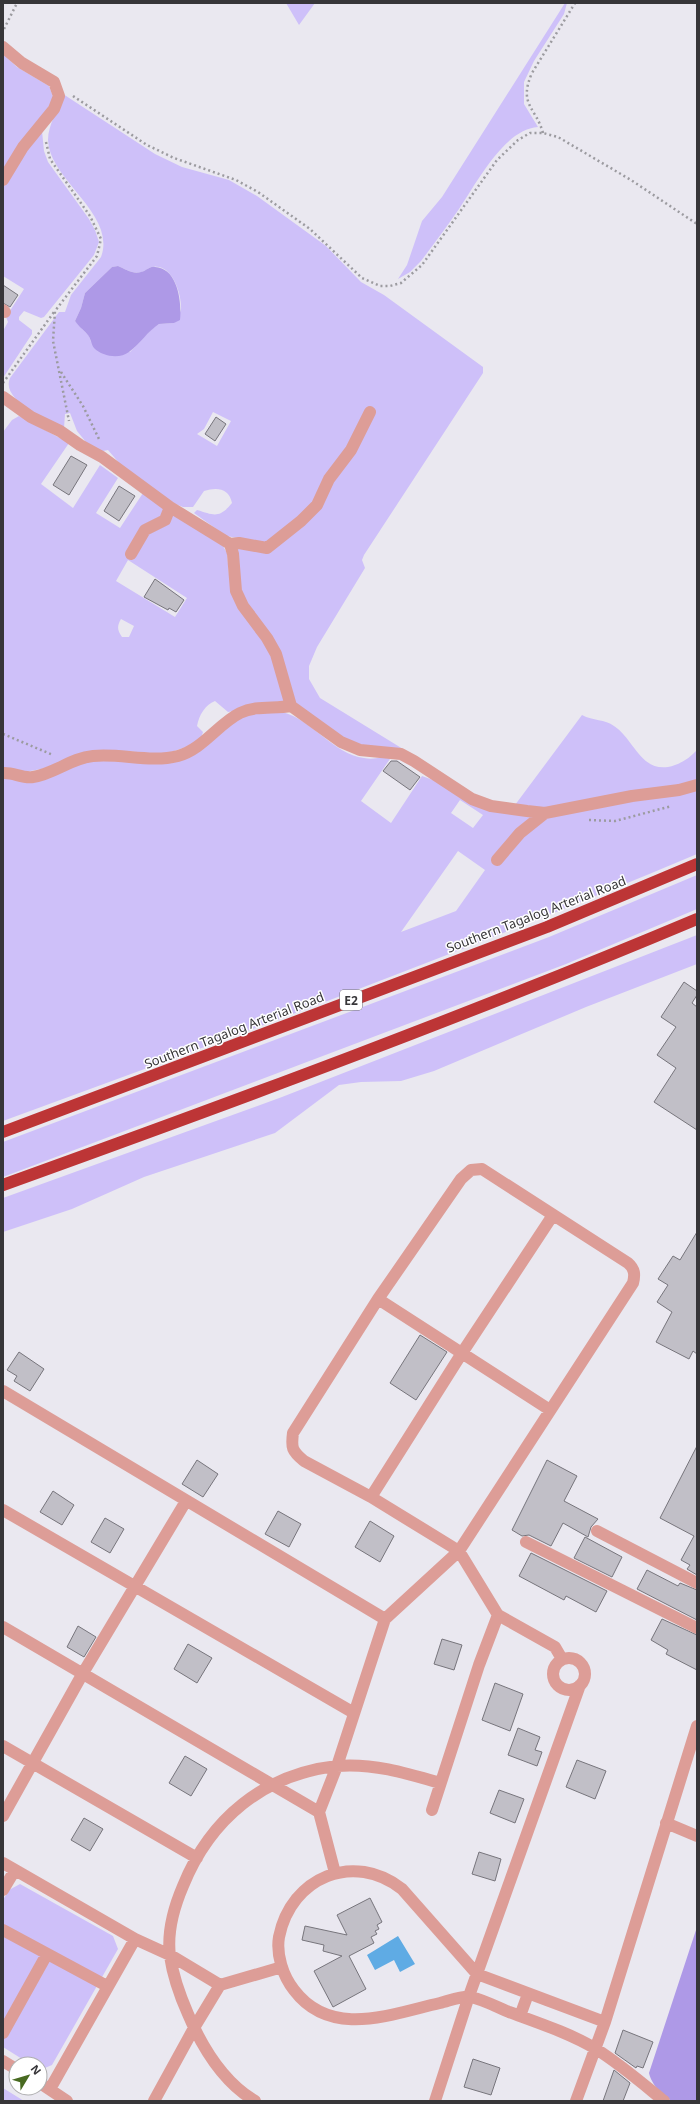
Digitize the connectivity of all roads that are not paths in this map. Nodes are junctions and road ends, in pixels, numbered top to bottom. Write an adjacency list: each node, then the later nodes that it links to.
1 (3, 47): 2 (street)
2 (3, 180)
3 (3, 397): 5 (street)
4 (370, 412): 6 (street)
5 (170, 507): 6 (street); 7 (street)
6 (230, 544): 8 (street)
7 (131, 554)
8 (291, 706): 9 (street); 11 (street)
9 (3, 773)
10 (697, 785): 11 (street)
11 (545, 813): 12 (street)
12 (497, 860)
13 (697, 864): 15 (highway, Southern Tagalog Arterial Road / E2)
14 (697, 919): 16 (highway)
15 (3, 1132)
16 (3, 1185)
17 (553, 1215): 18 (street); 19 (street); 21 (street)
18 (378, 1299): 19 (street); 22 (street)
19 (462, 1353): 21 (street); 22 (street)
20 (3, 1390): 23 (street)
21 (550, 1410): 27 (street)
22 (371, 1498): 27 (street)
23 (186, 1501): 29 (street); 31 (street)
24 (3, 1510): 29 (street)
25 (598, 1531): 28 (street)
26 (526, 1542): 33 (street)
27 (458, 1551): 30 (street); 31 (street)
28 (697, 1583)
29 (134, 1586): 35 (street); 37 (street)
30 (498, 1615): 34 (street); 42 (street)
31 (386, 1619): 37 (street)
32 (3, 1627): 35 (street)
33 (697, 1628)
34 (562, 1659): 36 (street); 36 (street)
35 (83, 1673): 40 (street); 43 (street)
36 (580, 1685): 59 (street)
37 (354, 1713): 41 (street)
38 (697, 1726): 47 (street)
39 (3, 1746): 40 (street)
40 (33, 1763): 46 (street); 49 (street)
41 (337, 1766): 42 (street); 43 (street); 45 (street)
42 (440, 1783): 44 (street)
43 (274, 1784): 45 (street); 49 (street)
44 (432, 1810)
45 (319, 1812): 52 (street)
46 (3, 1816)
47 (666, 1823): 48 (street); 65 (street)
48 (697, 1836)
49 (197, 1858): 57 (street)
50 (3, 1864): 51 (street)
51 (15, 1870): 53 (street); 55 (street)
52 (335, 1872): 58 (street); 59 (street)
53 (3, 1890)
54 (3, 1930): 56 (street)
55 (135, 1939): 57 (street); 61 (street)
56 (47, 1954): 61 (street); 67 (street)
57 (170, 1955): 60 (street); 66 (street)
58 (282, 1967): 60 (street); 63 (street)
59 (477, 1974): 62 (street); 63 (street)
60 (220, 1985): 66 (street)
61 (107, 1986): 69 (street)
62 (528, 1994): 64 (street); 65 (street)
63 (469, 1996): 64 (street); 74 (street)
64 (520, 2016): 68 (street)
65 (605, 2022): 68 (street)
66 (194, 2028): 72 (street); 73 (street)
67 (3, 2033)
68 (596, 2048): 75 (street); 76 (street)
69 (48, 2081)
70 (48, 2088): 71 (street)
71 (67, 2101)
72 (154, 2101)
73 (255, 2101)
74 (435, 2101)
75 (576, 2101)
76 (664, 2101)

